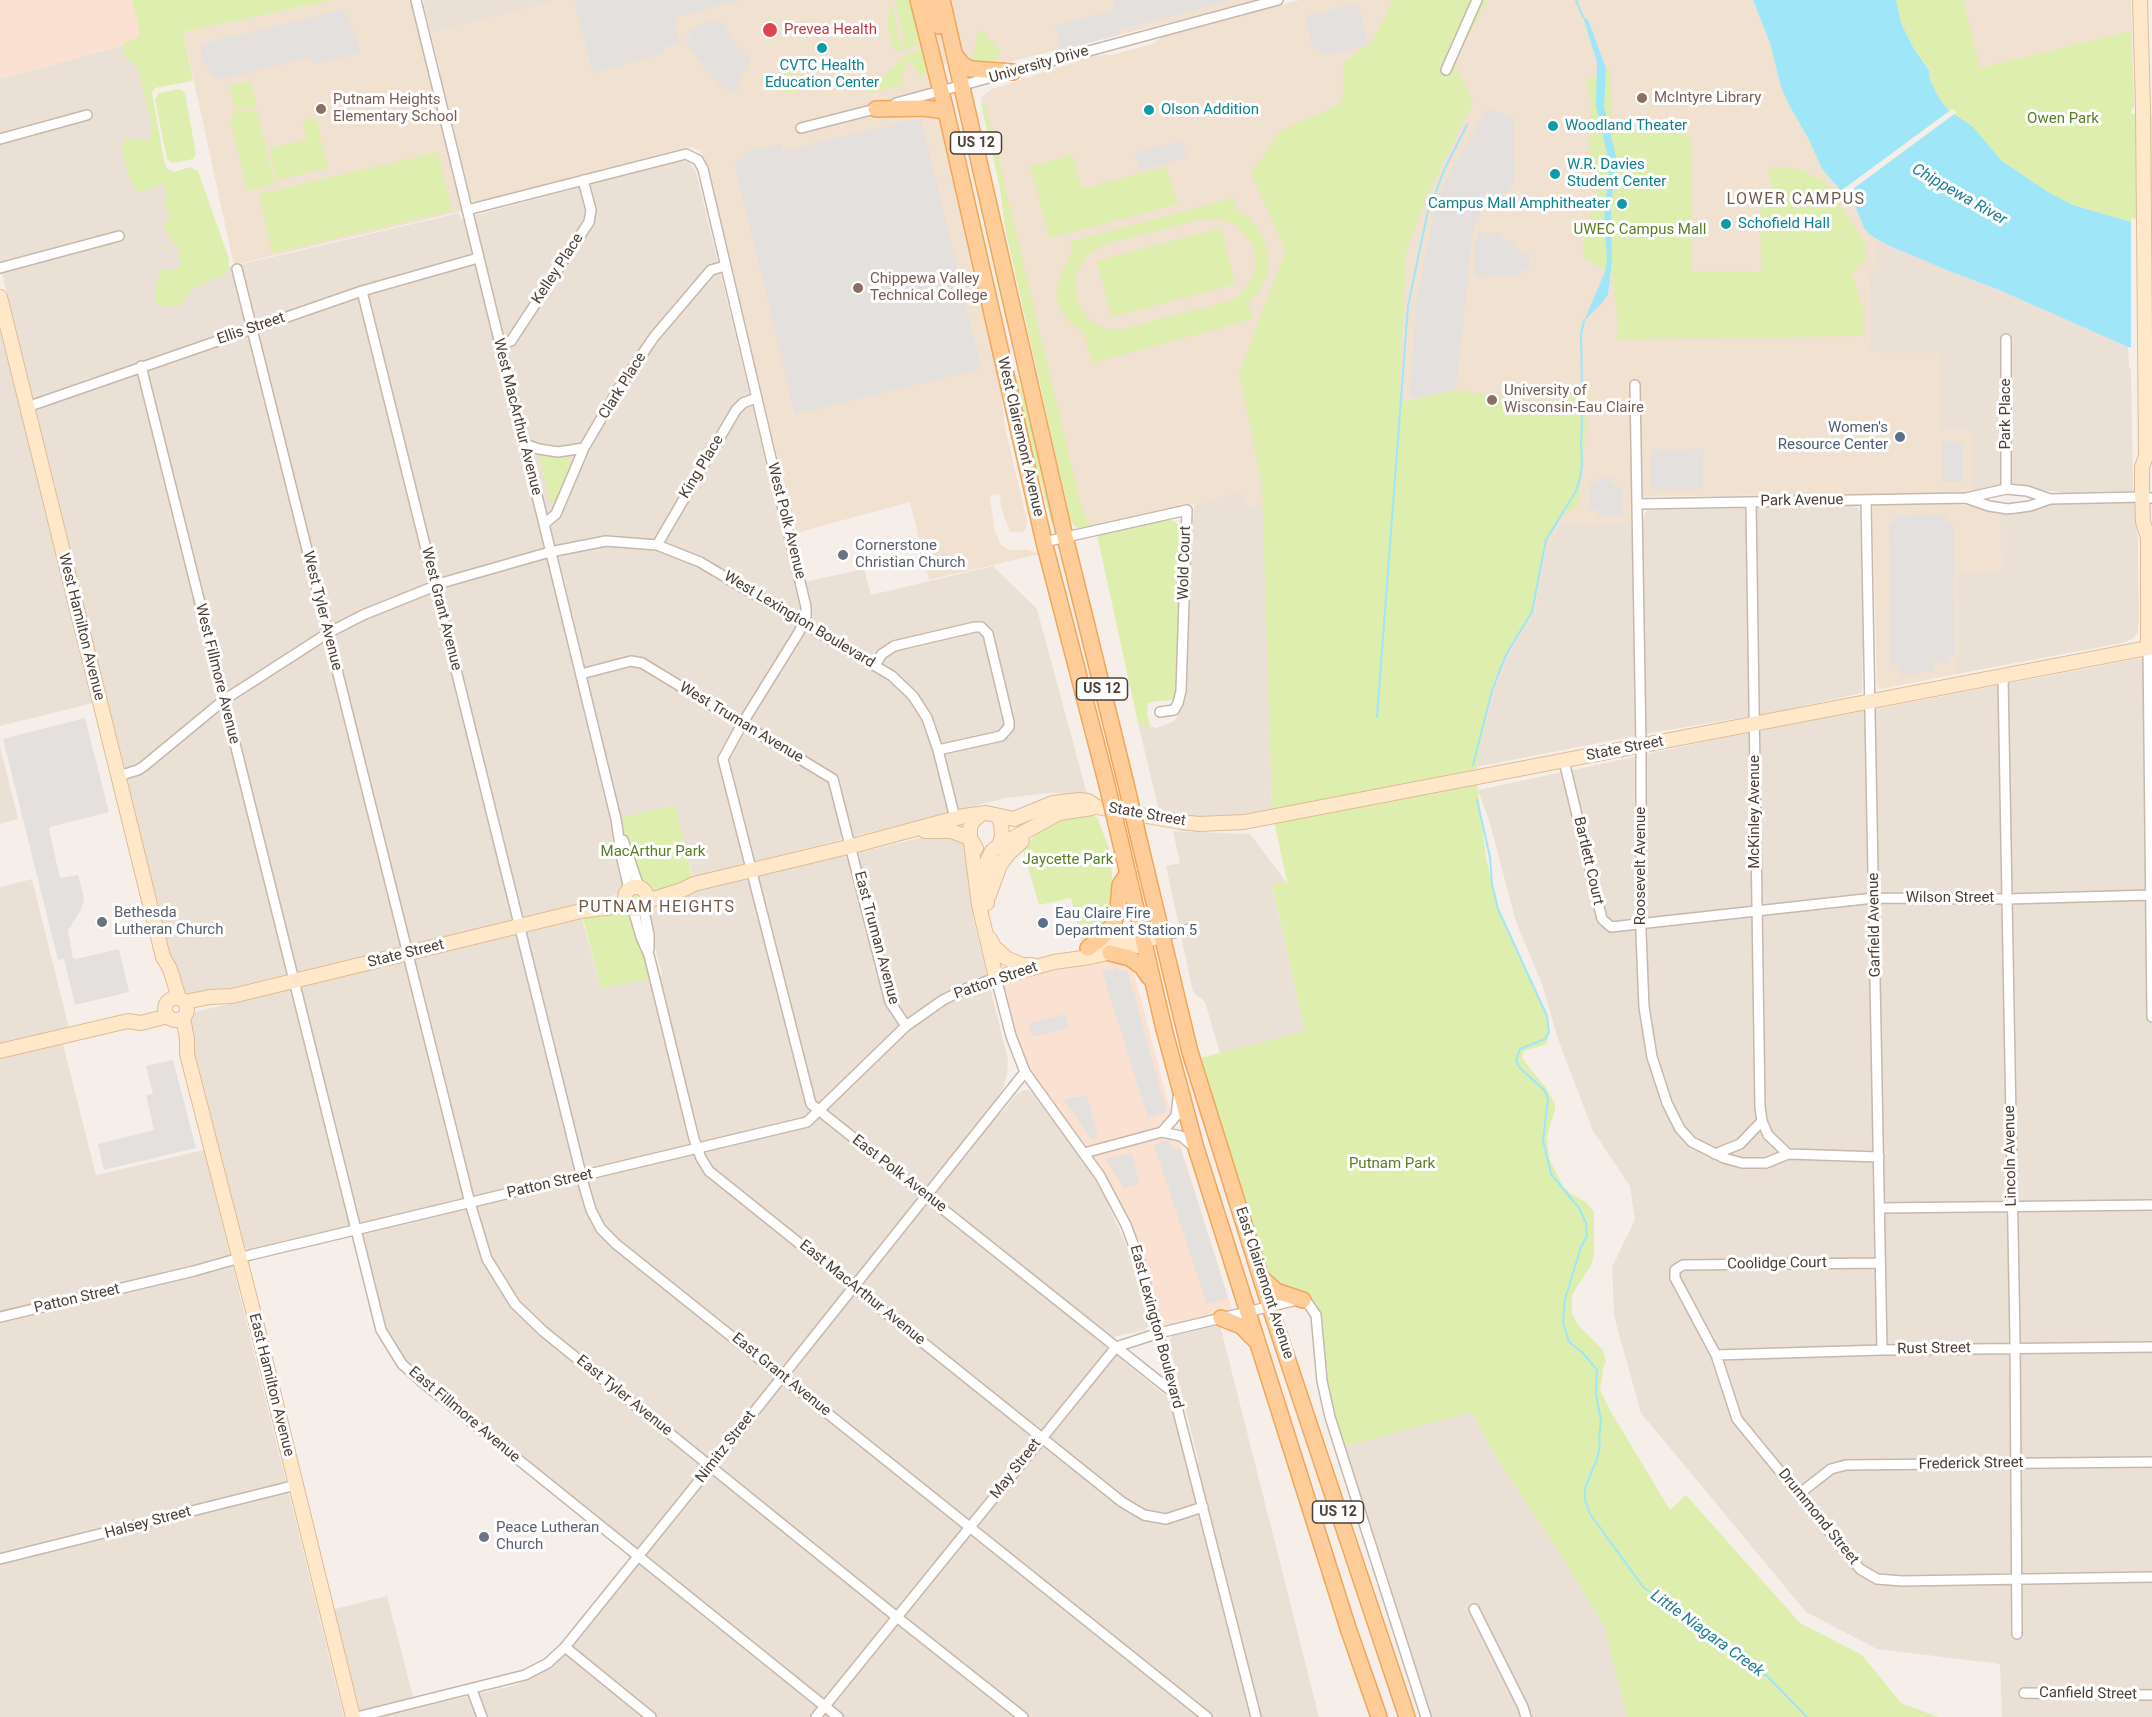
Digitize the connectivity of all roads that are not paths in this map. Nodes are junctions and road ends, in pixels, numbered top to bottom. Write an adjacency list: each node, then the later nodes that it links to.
1 (416, 0): 20 (street, West MacArthur Avenue)
2 (918, 0): 13 (main road, West Clairemont Avenue / US 12)
3 (931, 0): 12 (main road)
4 (942, 0): 9 (main road, West Clairemont Avenue / US 12)
5 (1278, 0): 11 (street, University Drive)
6 (1477, 0): 10 (street)
7 (2140, 0): 8 (main road)
8 (2147, 44): 32 (main road)
9 (955, 55): 11 (main road); 12 (main road, West Clairemont Avenue / US 12)
10 (1446, 70)
11 (1013, 72): 12 (street, University Drive)
12 (963, 86): 13 (street, University Drive); 46 (main road, West Clairemont Avenue / US 12)
13 (941, 92): 14 (street, University Drive); 15 (main road, West Clairemont Avenue / US 12)
14 (876, 108): 15 (main road); 17 (street, University Drive)
15 (946, 111): 47 (main road, West Clairemont Avenue / US 12)
16 (87, 115): 18 (street)
17 (801, 128)
18 (0, 138)
19 (584, 180): 20 (street); 23 (street, West Polk Avenue); 30 (street, Kelley Place)
20 (467, 210): 22 (street, West MacArthur Avenue)
21 (118, 236): 24 (street)
22 (478, 258): 26 (street, Ellis Street); 30 (street, West MacArthur Avenue)
23 (725, 266): 34 (street, West Polk Avenue); 37 (street, Clark Place)
24 (0, 268)
25 (237, 269): 28 (street, West Tyler Avenue)
26 (362, 291): 28 (street, Ellis Street); 50 (street, West Grant Avenue)
27 (0, 297): 35 (main road, West Hamilton Avenue)
28 (252, 328): 31 (street, Ellis Street); 52 (street, West Tyler Avenue)
29 (2006, 339): 38 (street, Park Place)
30 (499, 345): 36 (street, West MacArthur Avenue)
31 (141, 366): 35 (street, Ellis Street); 57 (street, West Fillmore Avenue)
32 (2147, 374): 40 (main road)
33 (1635, 385): 44 (street, Roosevelt Avenue)
34 (756, 398): 48 (street, King Place); 51 (street, West Polk Avenue)
35 (27, 407): 65 (main road, West Hamilton Avenue)
36 (524, 444): 37 (street); 45 (street, West MacArthur Avenue)
37 (584, 448): 45 (street, Clark Place)
38 (2006, 489): 39 (street, Park Avenue); 41 (street, Park Avenue)
39 (1966, 498): 41 (street, Park Avenue); 42 (street, Park Avenue)
40 (2148, 498): 41 (street, Park Avenue); 53 (main road)
41 (2050, 499)
42 (1866, 501): 43 (street, Park Avenue); 58 (street, Garfield Avenue)
43 (1751, 502): 44 (street, Park Avenue); 60 (street, McKinley Avenue)
44 (1638, 504): 62 (street, Roosevelt Avenue)
45 (544, 524): 49 (street, West MacArthur Avenue)
46 (1065, 537): 47 (street, Wold Court); 59 (street, Wold Court); 73 (main road, West Clairemont Avenue / US 12, bridge)
47 (1044, 542): 77 (main road, West Clairemont Avenue / US 12, bridge)
48 (657, 545): 49 (street, West Lexington Boulevard); 51 (street, West Lexington Boulevard)
49 (550, 552): 50 (street, West Lexington Boulevard); 55 (street, West MacArthur Avenue)
50 (435, 586): 52 (street, West Lexington Boulevard); 85 (street, West Grant Avenue)
51 (804, 624): 54 (street, West Lexington Boulevard); 61 (street)
52 (328, 633): 57 (street, West Lexington Boulevard); 91 (street, West Tyler Avenue)
53 (2150, 647): 56 (main road, State Street); 78 (street)
54 (875, 665): 63 (street, West Lexington Boulevard); 63 (street)
55 (581, 674): 61 (street, West Truman Avenue); 79 (street, West MacArthur Avenue)
56 (2003, 677): 58 (main road, State Street); 81 (street, Lincoln Avenue)
57 (224, 700): 65 (street, West Lexington Boulevard); 97 (street, West Fillmore Avenue)
58 (1869, 701): 60 (main road, State Street); 80 (street, Garfield Avenue)
59 (1160, 712)
60 (1755, 723): 62 (main road, State Street); 83 (street, McKinley Avenue)
61 (742, 724): 74 (street, West Truman Avenue); 76 (street)
62 (1641, 745): 64 (main road, State Street); 84 (street, Roosevelt Avenue)
63 (938, 750): 69 (street, West Lexington Boulevard)
64 (1564, 761): 66 (main road, State Street); 84 (street, Bartlett Court)
65 (118, 776): 98 (main road, West Hamilton Avenue)
66 (1097, 807): 68 (main road, State Street); 70 (main road, State Street)
67 (981, 814): 68 (main road); 69 (main road, State Street); 72 (main road)
68 (998, 817): 75 (main road)
69 (955, 818): 71 (main road, State Street)
70 (1044, 822): 75 (main road, State Street); 82 (main road)
71 (911, 831): 72 (main road, State Street); 74 (main road, State Street)
72 (970, 840): 75 (main road); 87 (main road, East Lexington Boulevard)
73 (1140, 844): 88 (main road, East Clairemont Avenue / US 12)
74 (852, 846): 76 (main road, State Street); 100 (street, East Truman Avenue)
75 (995, 848): 82 (main road, East Lexington Boulevard)
76 (752, 870): 79 (main road, State Street); 104 (street, East Polk Avenue)
77 (1128, 873): 89 (main road, East Clairemont Avenue / US 12); 90 (main road)
78 (2151, 895): 81 (street, Wilson Street); 99 (street)
79 (636, 898): 85 (main road, State Street); 108 (street, East MacArthur Avenue)
80 (1874, 898): 81 (street, Wilson Street); 83 (street, Wilson Street); 112 (street, Garfield Avenue)
81 (2007, 899): 117 (street, Lincoln Avenue)
82 (987, 900): 87 (main road, East Lexington Boulevard)
83 (1756, 911): 84 (street, Wilson Street); 105 (street, McKinley Avenue)
84 (1641, 924): 110 (street, Roosevelt Avenue)
85 (519, 926): 91 (main road, State Street); 113 (street, East Grant Avenue)
86 (1189, 929): 88 (street, Patton Street)
87 (986, 930): 94 (main road, East Lexington Boulevard); 95 (main road, East Lexington Boulevard)
88 (1162, 936): 89 (main road, Patton Street); 123 (main road, East Clairemont Avenue / US 12)
89 (1143, 941): 90 (main road, Patton Street); 92 (main road, Patton Street); 96 (main road, East Clairemont Avenue / US 12)
90 (1088, 948): 93 (main road, Patton Street)
91 (408, 953): 97 (main road, State Street); 115 (street, East Tyler Avenue)
92 (1110, 953): 93 (main road, Patton Street); 96 (main road)
93 (1054, 962): 94 (main road, Patton Street)
94 (1038, 966): 95 (main road, Patton Street)
95 (996, 978): 100 (street, Patton Street); 102 (street, East Lexington Boulevard)
96 (1152, 980): 103 (main road, East Clairemont Avenue / US 12)
97 (293, 981): 98 (main road, State Street); 119 (street, East Fillmore Avenue)
98 (176, 1009): 101 (main road, State Street); 120 (main road, East Hamilton Avenue)
99 (2152, 1017)
100 (906, 1026): 104 (street, Patton Street)
101 (0, 1051)
102 (1025, 1072): 109 (street, East Lexington Boulevard); 114 (street, Nimitz Street)
103 (1179, 1089): 106 (street); 107 (main road, East Clairemont Avenue / US 12)
104 (818, 1110): 108 (street, Patton Street); 114 (street, East Polk Avenue)
105 (1762, 1121): 110 (street); 111 (street)
106 (1162, 1132): 107 (street); 109 (street)
107 (1196, 1148): 127 (main road, East Clairemont Avenue / US 12)
108 (697, 1149): 113 (street, Patton Street); 124 (street, East MacArthur Avenue)
109 (1084, 1153): 130 (street, East Lexington Boulevard)
110 (1715, 1154): 111 (street, Roosevelt Avenue)
111 (1788, 1154): 112 (street, Roosevelt Avenue)
112 (1879, 1157): 118 (street, Garfield Avenue)
113 (582, 1177): 115 (street, Patton Street); 137 (street, East Grant Avenue)
114 (927, 1196): 124 (street, Nimitz Street); 132 (street, East Polk Avenue)
115 (470, 1203): 119 (street, Patton Street); 142 (street, East Tyler Avenue)
116 (2152, 1205): 117 (street)
117 (2012, 1206): 118 (street); 134 (street, Lincoln Avenue)
118 (1880, 1208): 121 (street, Garfield Avenue)
119 (357, 1230): 120 (street, Patton Street); 147 (street, East Fillmore Avenue)
120 (238, 1257): 128 (street, Patton Street); 143 (main road, East Hamilton Avenue)
121 (1880, 1263): 122 (street, Coolidge Court); 135 (street, Garfield Avenue)
122 (1675, 1270): 136 (street, Drummond Street)
123 (1261, 1277): 125 (main road); 126 (main road, East Clairemont Avenue / US 12)
124 (853, 1287): 137 (street, Nimitz Street); 139 (street, East MacArthur Avenue)
125 (1303, 1300): 126 (street); 169 (street)
126 (1270, 1306): 127 (street); 168 (main road, East Clairemont Avenue / US 12)
127 (1248, 1311): 129 (street); 131 (main road, East Clairemont Avenue / US 12)
128 (0, 1317)
129 (1221, 1318): 130 (street); 131 (main road)
130 (1159, 1333): 132 (street); 138 (street, East Lexington Boulevard)
131 (1258, 1344): 167 (main road, East Clairemont Avenue / US 12)
132 (1116, 1347): 138 (street, East Polk Avenue); 139 (street, May Street)
133 (2152, 1347): 134 (street, Rust Street)
134 (2015, 1348): 135 (street, Rust Street); 141 (street, Lincoln Avenue)
135 (1882, 1350): 136 (street, Rust Street)
136 (1716, 1355): 144 (street, Drummond Street)
137 (782, 1376): 142 (street, Nimitz Street); 146 (street, East Grant Avenue)
138 (1175, 1394): 145 (street, East Lexington Boulevard)
139 (1042, 1436): 145 (street, East MacArthur Avenue); 146 (street, May Street)
140 (2152, 1462): 141 (street, Frederick Street)
141 (2016, 1463): 144 (street, Frederick Street); 150 (street, Lincoln Avenue)
142 (711, 1466): 147 (street, Nimitz Street); 152 (street, East Tyler Avenue)
143 (296, 1485): 148 (street, Halsey Street); 159 (main road, East Hamilton Avenue)
144 (1799, 1494): 150 (street, Drummond Street)
145 (1203, 1507): 166 (street, East Lexington Boulevard)
146 (970, 1527): 152 (street, May Street); 165 (street, East Grant Avenue)
147 (637, 1557): 154 (street, Nimitz Street); 158 (street, East Fillmore Avenue)
148 (0, 1559)
149 (2152, 1577): 150 (street, Drummond Street)
150 (2017, 1579): 153 (street, Lincoln Avenue)
151 (1474, 1609): 170 (street)
152 (898, 1618): 158 (street, May Street); 164 (street, East Tyler Avenue)
153 (2017, 1634)
154 (565, 1647): 155 (street, Nimitz Street); 161 (street)
155 (472, 1690): 159 (street, Nimitz Street); 160 (street)
156 (2024, 1693): 157 (street, Canfield Street)
157 (2152, 1695)
158 (825, 1706): 162 (street, May Street); 163 (street, East Fillmore Avenue)
159 (355, 1717)
160 (482, 1717)
161 (651, 1717)
162 (816, 1717)
163 (838, 1717)
164 (1023, 1717)
165 (1207, 1717)
166 (1256, 1717)
167 (1379, 1717)
168 (1407, 1717)
169 (1426, 1717)
170 (1526, 1717)

